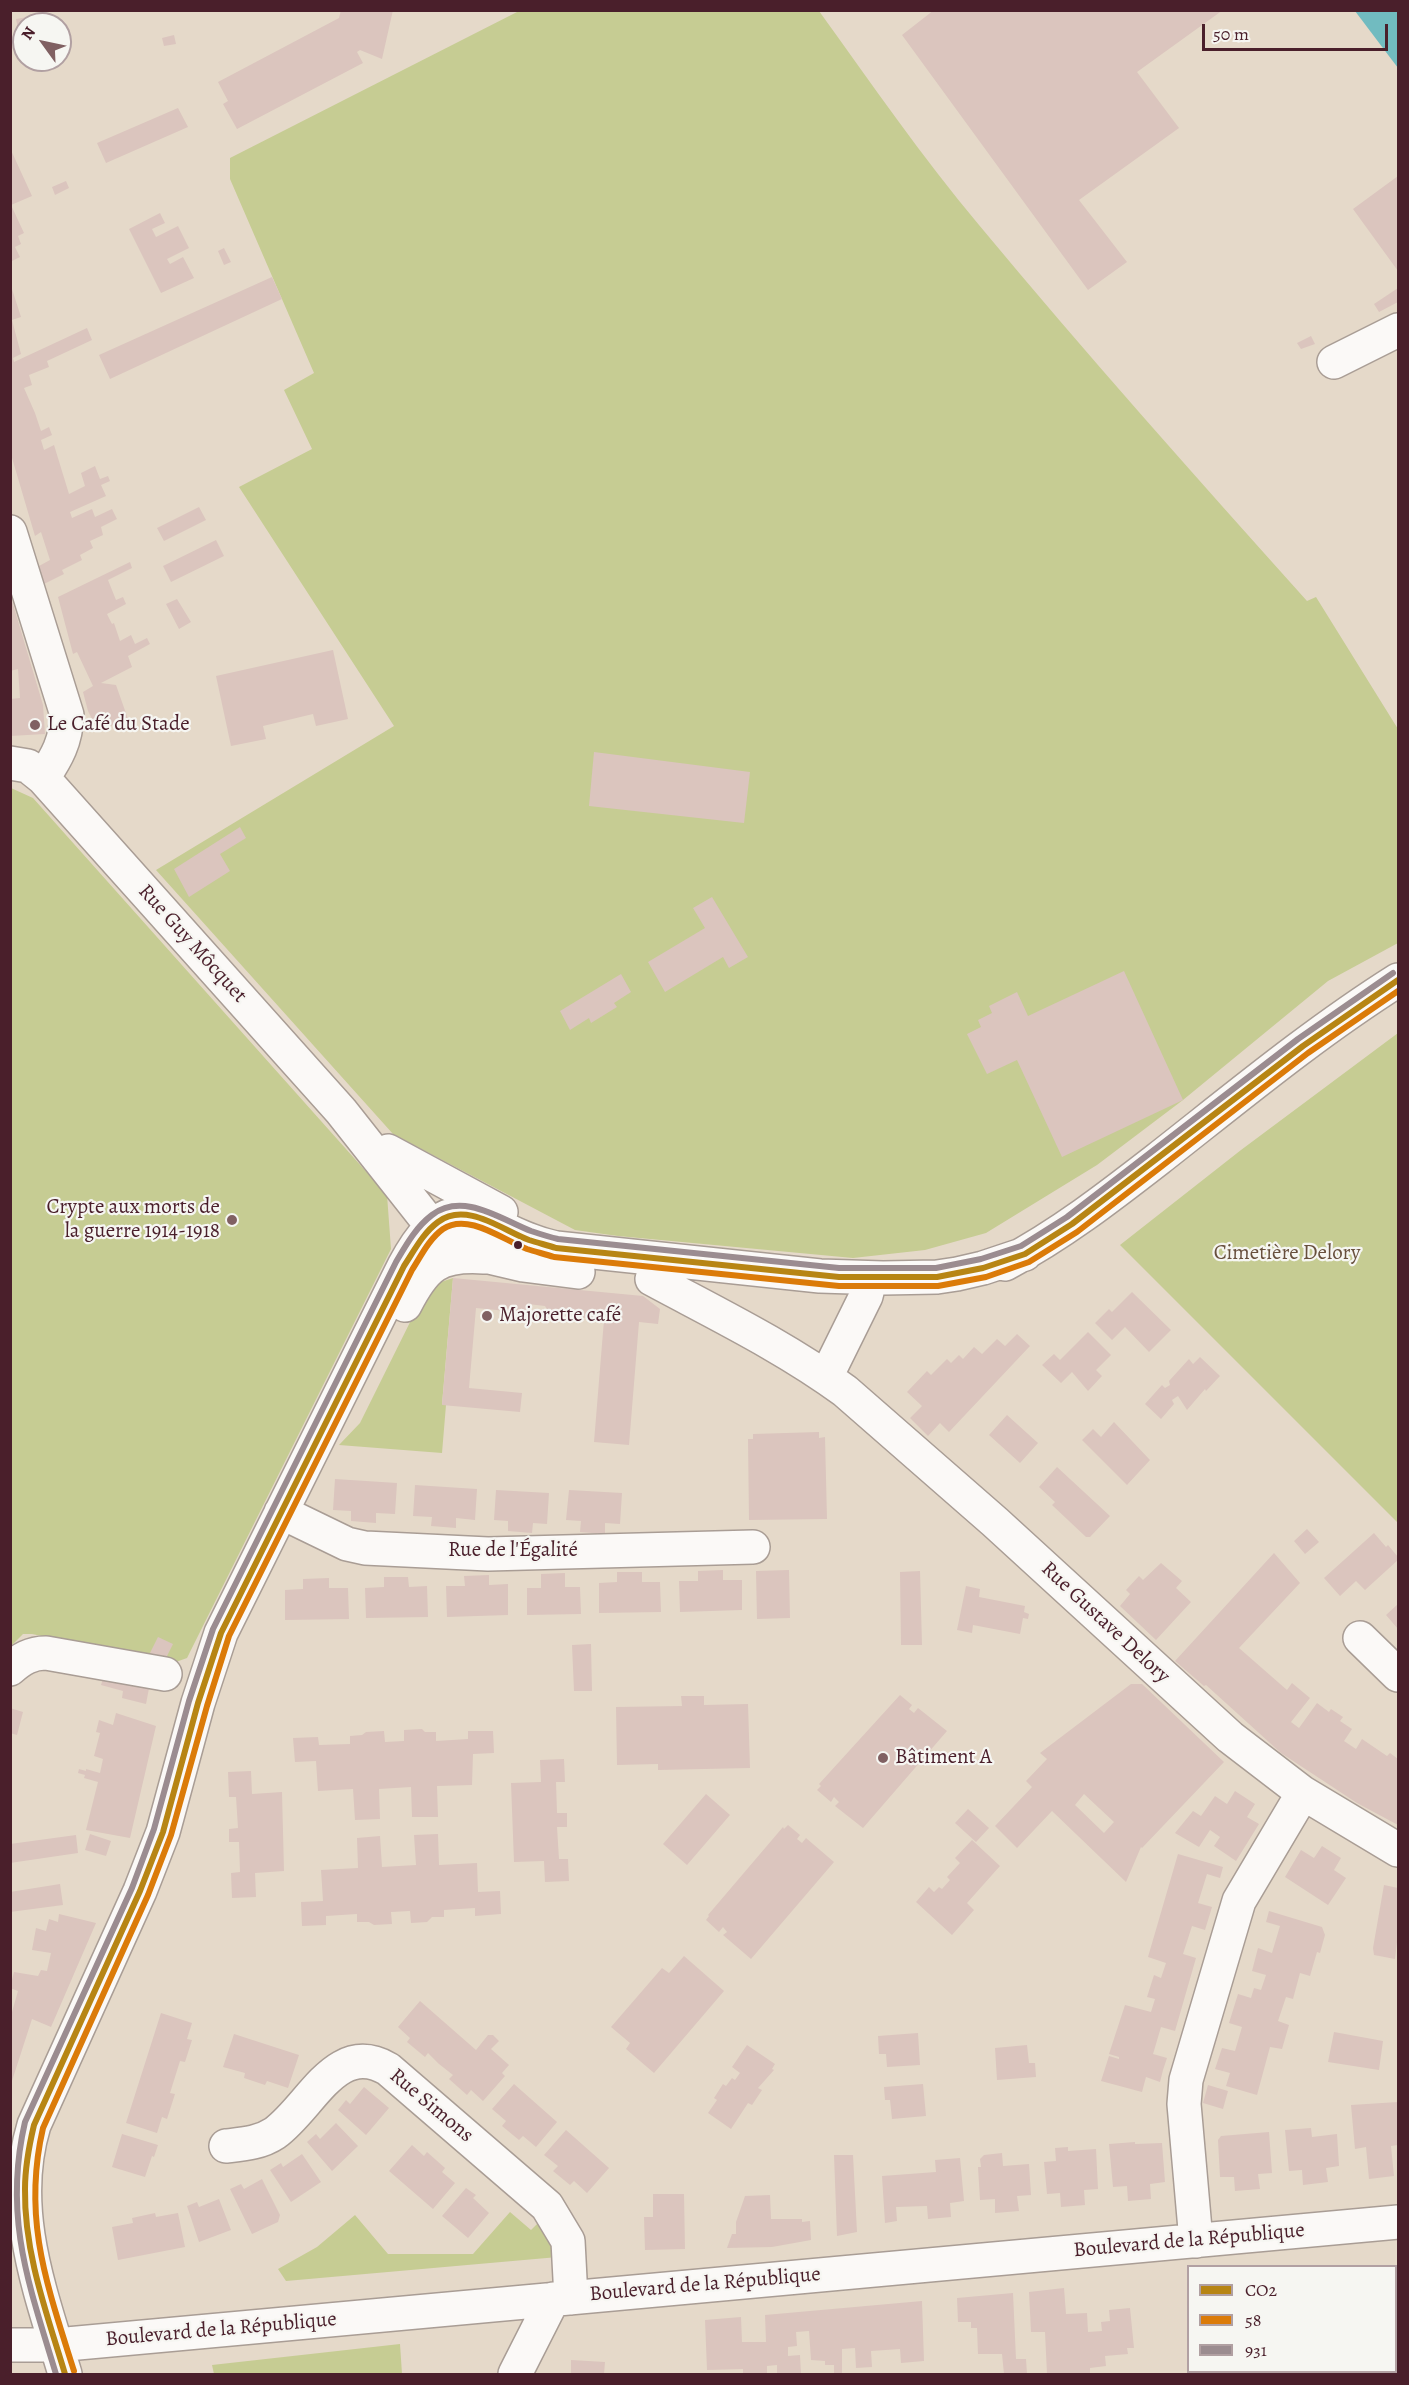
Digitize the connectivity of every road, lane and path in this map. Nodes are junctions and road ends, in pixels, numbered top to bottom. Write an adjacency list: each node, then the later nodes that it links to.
1 (1398, 330): 2 (street)
2 (1334, 362)
3 (10, 532): 5 (street)
4 (10, 763): 5 (street, Rue Guy Môcquet)
5 (43, 778): 7 (street, Rue Guy Môcquet)
6 (1398, 980): 13 (street)
7 (341, 1111): 8 (street, Rue Guy Môcquet); 9 (street, Rue Guy Môcquet)
8 (388, 1151): 9 (street, Rue Guy Môcquet); 10 (street)
9 (432, 1225): 10 (street); 11 (street); 15 (street)
10 (599, 1253): 13 (street)
11 (489, 1257): 12 (street); 15 (street)
12 (652, 1279): 13 (street); 14 (street, Rue Gustave Delory)
13 (865, 1287): 14 (street)
14 (826, 1377): 22 (street, Rue Gustave Delory)
15 (322, 1440): 16 (street)
16 (281, 1512): 17 (street, Rue de l'Égalité); 29 (street)
17 (753, 1547)
18 (1360, 1638): 21 (street)
19 (10, 1670): 20 (street)
20 (165, 1674)
21 (1398, 1675)
22 (1303, 1793): 23 (street, Rue Gustave Delory); 26 (street)
23 (1398, 1850)
24 (226, 2146): 27 (street, Rue Simons)
25 (1398, 2222): 26 (street, Boulevard de la République)
26 (1196, 2241): 27 (street, Boulevard de la République)
27 (562, 2298): 29 (street, Boulevard de la République); 30 (street)
28 (10, 2345): 29 (street, Boulevard de la République)
29 (61, 2360)
30 (515, 2374)

